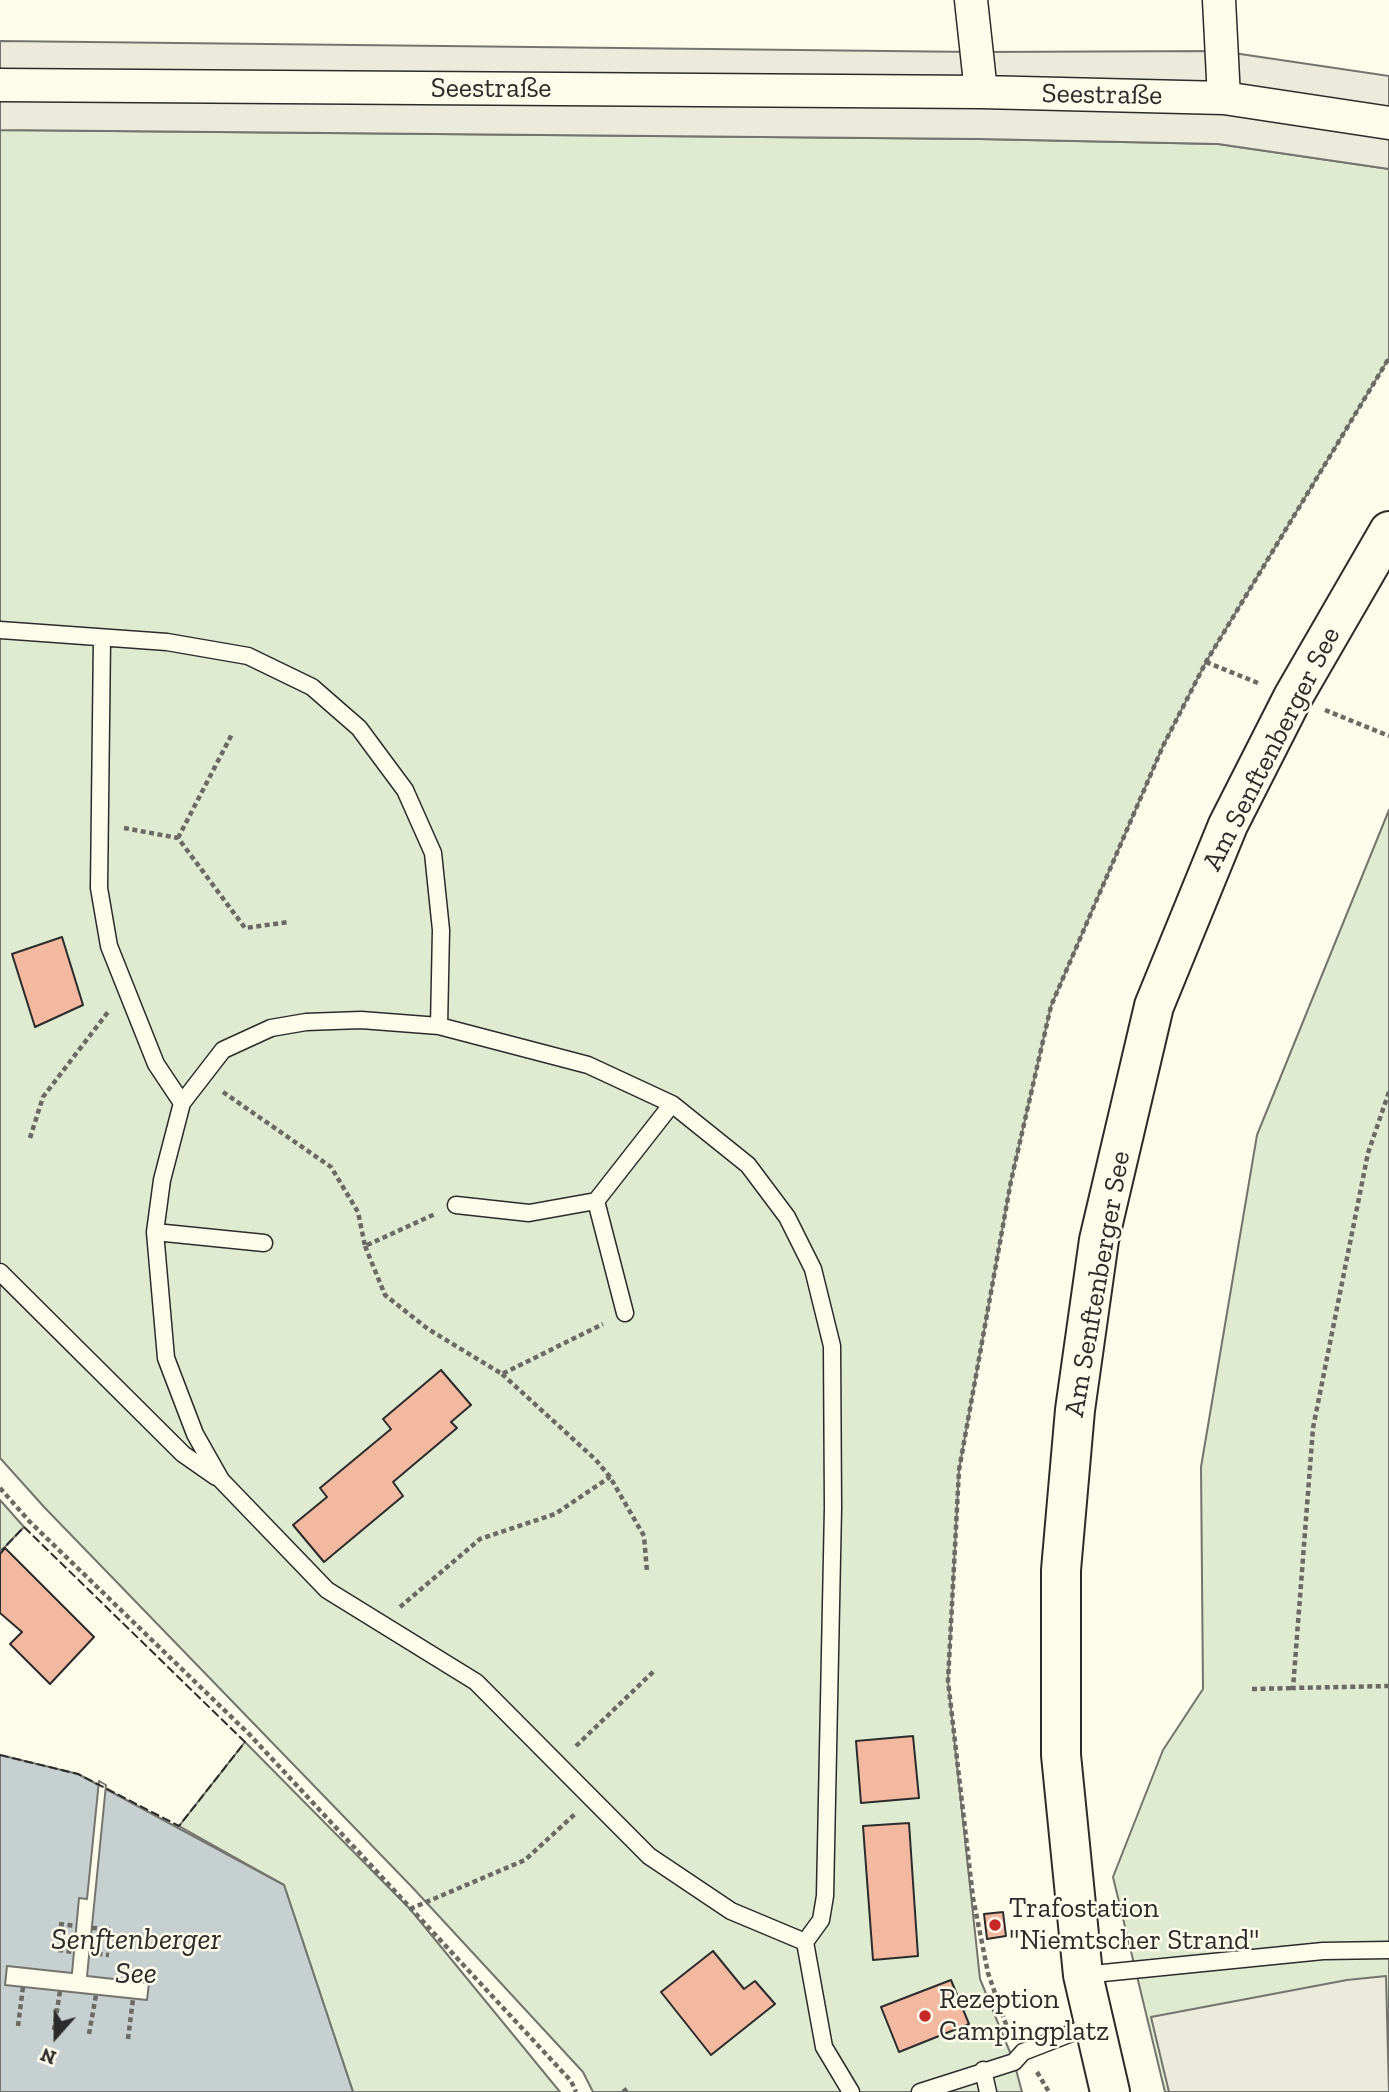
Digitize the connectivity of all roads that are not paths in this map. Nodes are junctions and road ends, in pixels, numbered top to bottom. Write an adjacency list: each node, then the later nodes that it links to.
1 (971, 0): 4 (street)
2 (1219, 0): 5 (street)
3 (0, 85): 4 (street, Seestraße)
4 (981, 92): 5 (street, Seestraße)
5 (1224, 98): 6 (street, Seestraße)
6 (1389, 122)
7 (1389, 531): 22 (street, Am Senftenberger See)
8 (0, 631): 9 (lane)
9 (102, 639): 10 (lane); 11 (lane)
10 (439, 1026): 11 (lane); 12 (lane)
11 (183, 1103): 15 (lane)
12 (672, 1104): 13 (lane); 20 (lane)
13 (596, 1201): 14 (lane); 18 (lane)
14 (456, 1205)
15 (155, 1232): 16 (lane); 19 (lane)
16 (264, 1243)
17 (0, 1272): 19 (lane)
18 (625, 1313)
19 (221, 1480): 20 (lane)
20 (805, 1942): 25 (lane)
21 (1389, 1950): 22 (lane)
22 (1083, 1975): 23 (street, Am Senftenberger See)
23 (1095, 2024): 24 (lane); 28 (street, Am Senftenberger See)
24 (983, 2070): 26 (lane); 27 (lane)
25 (851, 2092)
26 (920, 2092)
27 (988, 2092)
28 (1110, 2092)

